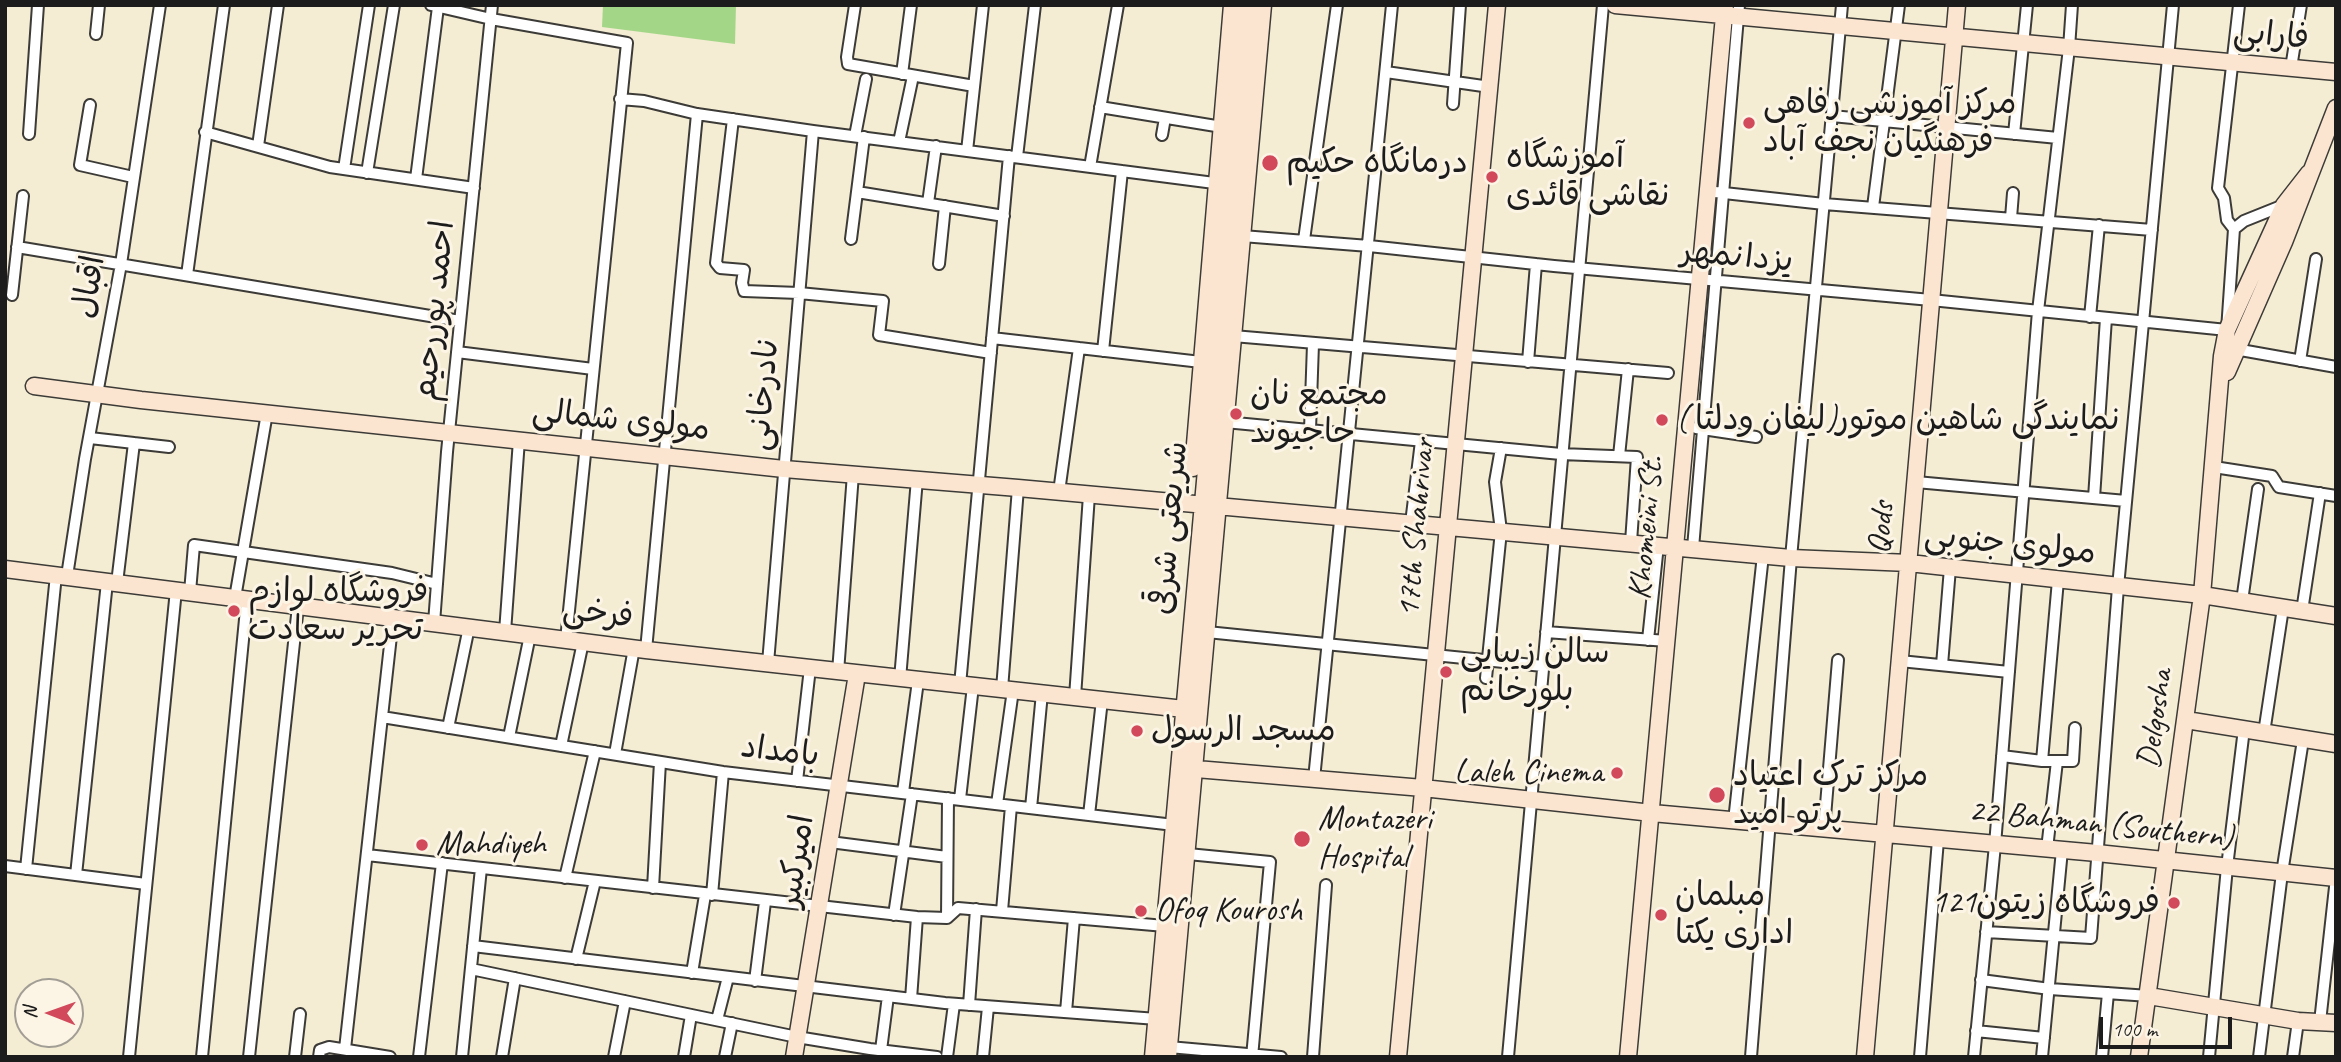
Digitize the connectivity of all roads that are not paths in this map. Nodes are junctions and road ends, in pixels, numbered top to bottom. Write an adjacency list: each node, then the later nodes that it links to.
1 (38, 5): 64 (street)
2 (99, 5): 36 (street)
3 (160, 5): 79 (street, اقبال)
4 (224, 5): 63 (street)
5 (278, 5): 70 (street)
6 (369, 5): 75 (street)
7 (394, 5): 77 (street)
8 (492, 5): 33 (street, احمد پوررحیم)
9 (855, 5): 45 (street)
10 (911, 5): 45 (street)
11 (983, 5): 48 (street)
12 (1035, 5): 73 (street)
13 (1118, 5): 53 (street)
14 (1232, 5): 60 (street, شریعتی شرقی)
15 (1248, 5): 81 (street, شریعتی شرقی)
16 (1263, 5): 99 (street, شریعتی شرقی)
17 (1337, 5): 101 (street)
18 (1392, 5): 43 (street)
19 (1460, 5): 47 (street)
20 (1497, 5): 49 (street, 17th Shahrivar)
21 (1603, 5): 109 (street)
22 (1615, 5): 32 (street, فارابی)
23 (1842, 5): 34 (street)
24 (1899, 5): 35 (street)
25 (1957, 5): 37 (street, Qods)
26 (2027, 5): 38 (street)
27 (2071, 5): 39 (street)
28 (2173, 5): 40 (street)
29 (2239, 5): 41 (street)
30 (2301, 5): 42 (street)
31 (434, 6): 33 (street); 80 (street)
32 (1732, 11): 34 (street, فارابی); 84 (street, Khomeini St.)
33 (491, 19): 50 (street); 82 (street, احمد پوررحیم)
34 (1840, 27): 35 (street, فارابی); 56 (street)
35 (1895, 32): 37 (street, فارابی); 59 (street)
36 (96, 34)
37 (1954, 38): 38 (street, فارابی); 61 (street, Qods)
38 (2024, 44): 39 (street, فارابی); 65 (street)
39 (2069, 48): 40 (street, فارابی); 68 (street)
40 (2169, 57): 41 (street, فارابی); 98 (street)
41 (2233, 63): 42 (street, فارابی); 97 (street)
42 (2291, 68): 44 (street, فارابی)
43 (1386, 72): 47 (street); 102 (street)
44 (2336, 72)
45 (908, 75): 48 (street); 69 (street)
46 (866, 79): 67 (street)
47 (1454, 81): 49 (street); 52 (street)
48 (974, 86): 72 (street)
49 (1490, 86): 104 (street, 17th Shahrivar)
50 (620, 99): 55 (street); 137 (street)
51 (90, 104): 79 (street)
52 (1453, 104)
53 (1100, 107): 57 (street); 74 (street)
54 (2336, 108): 78 (street, Delgosha)
55 (697, 114): 58 (street); 162 (street)
56 (1832, 116): 59 (street); 88 (street)
57 (1165, 118): 60 (street); 66 (street)
58 (733, 119): 62 (street); 113 (street)
59 (1884, 120): 61 (street); 91 (street)
60 (1222, 127): 81 (street, شریعتی شرقی)
61 (1946, 127): 65 (street); 92 (street, Qods)
62 (813, 131): 67 (street); 113 (street, نادرخانی)
63 (205, 132): 70 (street); 110 (street)
64 (29, 134)
65 (2014, 134): 68 (street)
66 (1162, 135)
67 (860, 137): 69 (street); 83 (street)
68 (2059, 138): 95 (street)
69 (899, 142): 71 (street)
70 (258, 146): 75 (street)
71 (936, 146): 72 (street); 87 (street)
72 (967, 150): 73 (street)
73 (1013, 156): 74 (street); 93 (street)
74 (1090, 167): 76 (street)
75 (344, 169): 77 (street)
76 (1122, 171): 81 (street); 128 (street)
77 (367, 173): 80 (street)
78 (2309, 173): 89 (street, Delgosha); 127 (street, Delgosha)
79 (133, 177): 106 (street, اقبال)
80 (416, 179): 82 (street)
81 (1224, 184): 133 (street, شریعتی شرقی); 143 (street, شریعتی شرقی)
82 (474, 187): 119 (street, احمد پوررحیم)
83 (857, 192): 87 (street); 100 (street)
84 (1715, 192): 88 (street); 111 (street, Khomeini St.)
85 (2013, 192): 94 (street)
86 (23, 196): 103 (street)
87 (928, 203): 90 (street)
88 (1824, 204): 91 (street); 112 (street)
89 (2284, 205): 97 (street); 121 (street, Delgosha)
90 (945, 206): 93 (street); 107 (street)
91 (1873, 207): 92 (street)
92 (1939, 213): 94 (street); 115 (street, Qods)
93 (1004, 216): 123 (street)
94 (2011, 218): 95 (street)
95 (2049, 221): 96 (street); 116 (street)
96 (2099, 225): 98 (street); 117 (street)
97 (2234, 229): 121 (street)
98 (2152, 230): 120 (street)
99 (1242, 236): 101 (street, یزدانمهر); 122 (street, شریعتی شرقی)
100 (851, 239)
101 (1304, 240): 102 (street, یزدانمهر)
102 (1369, 246): 104 (street, یزدانمهر); 126 (street)
103 (17, 247): 106 (street); 114 (street)
104 (1475, 258): 108 (street, یزدانمهر); 131 (street, 17th Shahrivar)
105 (2316, 258): 132 (street)
106 (121, 264): 110 (street); 142 (street, اقبال)
107 (939, 264)
108 (1536, 264): 109 (street, یزدانمهر); 134 (street)
109 (1579, 268): 111 (street, یزدانمهر); 135 (street)
110 (187, 275): 119 (street)
111 (1707, 280): 112 (street, یزدانمهر); 146 (street, Khomeini St.); 147 (street)
112 (1816, 290): 115 (street, یزدانمهر); 193 (street)
113 (799, 293): 130 (street); 166 (street, نادرخانی)
114 (12, 295)
115 (1931, 300): 116 (street, یزدانمهر); 169 (street, Qods)
116 (2038, 311): 117 (street, یزدانمهر); 173 (street)
117 (2090, 317): 118 (street, یزدانمهر)
118 (2106, 318): 120 (street, یزدانمهر); 178 (street)
119 (460, 321): 129 (street, احمد پوررحیم)
120 (2143, 322): 121 (street, یزدانمهر); 179 (street)
121 (2227, 331): 141 (street, Delgosha)
122 (1233, 337): 124 (street); 145 (street, شریعتی شرقی)
123 (992, 338): 125 (street); 130 (street)
124 (1313, 344): 126 (street); 148 (street)
125 (1079, 348): 128 (street); 174 (street)
126 (1358, 348): 131 (street); 150 (street)
127 (2235, 349): 132 (street); 141 (street, Delgosha)
128 (1103, 351): 133 (street)
129 (457, 352): 137 (street); 149 (street, احمد پوررحیم)
130 (991, 353): 170 (street)
131 (1464, 357): 134 (street); 156 (street, 17th Shahrivar)
132 (2300, 360): 136 (street)
133 (1200, 362): 143 (street, شریعتی شرقی)
134 (1528, 362): 135 (street)
135 (1570, 365): 138 (street); 161 (street)
136 (2336, 367)
137 (593, 369): 158 (street)
138 (1628, 369): 139 (street); 163 (street)
139 (1668, 373)
140 (34, 386): 142 (street, مولوی شمالی)
141 (2221, 388): 165 (street, Delgosha)
142 (97, 394): 144 (street, مولوی شمالی); 152 (street, اقبال)
143 (1204, 404): 159 (street, شریعتی شرقی); 164 (street)
144 (267, 413): 149 (street, مولوی شمالی); 191 (street)
145 (1225, 422): 148 (street); 159 (street, شریعتی شرقی)
146 (1686, 426): 147 (street); 189 (street, Khomeini St.)
147 (1703, 429): 151 (street); 190 (street)
148 (1310, 430): 150 (street)
149 (449, 433): 153 (street, مولوی شمالی); 202 (street, احمد پوررحیم)
150 (1349, 433): 154 (street); 182 (street)
151 (1756, 437)
152 (90, 438): 155 (street); 198 (street, اقبال)
153 (519, 440): 158 (street, مولوی شمالی); 215 (street)
154 (1421, 441): 156 (street); 183 (street)
155 (134, 443): 157 (street); 201 (street)
156 (1455, 444): 160 (street); 184 (street, 17th Shahrivar)
157 (169, 447)
158 (584, 447): 162 (street, مولوی شمالی); 219 (street)
159 (1215, 448): 164 (street, شریعتی شرقی); 181 (street, شریعتی شرقی)
160 (1501, 449): 161 (street); 185 (street)
161 (1561, 454): 163 (street); 186 (street)
162 (666, 456): 166 (street, مولوی شمالی); 224 (street)
163 (1619, 456): 187 (street)
164 (1199, 466): 180 (street); 181 (street, شریعتی شرقی)
165 (2214, 467): 175 (street); 205 (street, Delgosha)
166 (784, 469): 167 (street, مولوی شمالی); 229 (street, نادرخانی)
167 (853, 474): 168 (street, مولوی شمالی); 233 (street)
168 (917, 480): 170 (street, مولوی شمالی); 237 (street)
169 (1916, 482): 173 (street); 194 (street, Qods)
170 (979, 484): 171 (street, مولوی شمالی); 239 (street)
171 (1018, 488): 174 (street, مولوی شمالی); 240 (street)
172 (2258, 489): 207 (street)
173 (2023, 491): 178 (street); 197 (street)
174 (1059, 492): 176 (street, مولوی شمالی)
175 (2320, 493): 177 (street); 210 (street)
176 (1089, 495): 180 (street, مولوی شمالی); 242 (street)
177 (2336, 496)
178 (2094, 498): 179 (street)
179 (2126, 501): 203 (street)
180 (1174, 503): 181 (street, مولوی شمالی)
181 (1210, 506): 182 (street, مولوی شمالی); 199 (street, شریعتی شرقی)
182 (1340, 517): 183 (street, مولوی شمالی); 223 (street)
183 (1411, 523): 184 (street, مولوی شمالی)
184 (1447, 526): 185 (street, مولوی جنوبی); 225 (street, 17th Shahrivar)
185 (1501, 531): 186 (street, مولوی جنوبی); 226 (street)
186 (1554, 536): 187 (street, مولوی جنوبی); 217 (street)
187 (1631, 542): 188 (street, مولوی جنوبی)
188 (1658, 545): 189 (street, مولوی جنوبی); 220 (street)
189 (1675, 546): 190 (street, مولوی جنوبی); 221 (street, Khomeini St.)
190 (1693, 548): 192 (street, مولوی جنوبی)
191 (244, 552): 202 (street); 204 (street); 206 (street)
192 (1763, 555): 193 (street, مولوی جنوبی); 276 (street)
193 (1791, 558): 194 (street, مولوی جنوبی); 277 (street)
194 (1909, 563): 195 (street, مولوی جنوبی); 228 (street, Qods)
195 (1950, 568): 197 (street, مولوی جنوبی); 230 (street)
196 (5, 569): 198 (street, فرخی)
197 (2017, 575): 200 (street, مولوی جنوبی); 234 (street)
198 (61, 576): 201 (street, فرخی); 295 (street, اقبال)
199 (1203, 580): 216 (street, شریعتی شرقی); 244 (street, شریعتی شرقی)
200 (2058, 580): 203 (street, مولوی جنوبی); 258 (street)
201 (112, 582): 204 (street, فرخی); 297 (street)
202 (437, 584): 213 (street, احمد پوررحیم)
203 (2118, 587): 205 (street, مولوی جنوبی); 286 (street)
204 (183, 591): 206 (street, فرخی); 301 (street)
205 (2202, 595): 207 (street, مولوی جنوبی); 246 (street, Delgosha)
206 (241, 598): 208 (street, فرخی); 354 (street)
207 (2242, 601): 209 (street, مولوی جنوبی)
208 (299, 606): 212 (street, فرخی); 355 (street)
209 (2283, 608): 210 (street, مولوی جنوبی); 250 (street)
210 (2302, 611): 211 (street, مولوی جنوبی)
211 (2336, 616)
212 (393, 618): 213 (street, فرخی); 245 (street)
213 (434, 623): 214 (street, فرخی)
214 (469, 627): 215 (street, فرخی); 247 (street)
215 (505, 632): 218 (street, فرخی)
216 (1207, 632): 223 (street); 261 (street, شریعتی شرقی)
217 (1546, 632): 220 (street); 231 (street)
218 (530, 635): 219 (street, فرخی); 251 (street)
219 (566, 639): 222 (street, فرخی)
220 (1648, 640): 221 (street)
221 (1667, 641): 274 (street, Khomeini St.)
222 (583, 642): 224 (street, فرخی); 254 (street)
223 (1328, 645): 225 (street); 263 (street)
224 (640, 649): 229 (street, فرخی); 256 (street)
225 (1435, 653): 226 (street); 266 (street, 17th Shahrivar)
226 (1488, 659): 231 (street); 236 (street)
227 (1838, 660): 279 (street)
228 (1900, 662): 230 (street); 280 (street, Qods)
229 (768, 663): 232 (street, فرخی)
230 (1942, 665): 234 (street)
231 (1543, 666): 270 (street)
232 (810, 668): 233 (street, فرخی); 264 (street)
233 (838, 672): 235 (street, فرخی)
234 (2009, 672): 257 (street)
235 (857, 674): 237 (street, فرخی); 265 (street, امیرکبیر)
236 (1486, 678)
237 (900, 679): 238 (street, فرخی)
238 (918, 681): 239 (street, فرخی); 267 (street)
239 (967, 686): 240 (street, فرخی); 269 (street)
240 (1007, 689): 241 (street, فرخی); 271 (street)
241 (1042, 693): 242 (street, فرخی); 273 (street)
242 (1075, 697): 243 (street, فرخی)
243 (1102, 700): 244 (street, فرخی); 275 (street)
244 (1184, 709): 278 (street, شریعتی شرقی)
245 (382, 717): 247 (street, بامداد); 288 (street)
246 (2186, 720): 249 (street); 290 (street, Delgosha)
247 (448, 728): 251 (street, بامداد)
248 (2075, 728): 259 (street)
249 (2244, 729): 250 (street); 293 (street)
250 (2264, 733): 252 (street)
251 (509, 737): 254 (street, بامداد)
252 (2303, 740): 253 (street); 296 (street)
253 (2336, 744)
254 (561, 746): 255 (street, بامداد)
255 (595, 751): 256 (street, بامداد); 298 (street)
256 (615, 754): 260 (street, بامداد)
257 (2002, 757): 258 (street); 283 (street)
258 (2042, 761): 259 (street)
259 (2057, 761): 285 (street)
260 (660, 762): 262 (street, بامداد); 303 (street)
261 (1196, 769): 263 (street, 22 Bahman (Southern)); 287 (street, شریعتی شرقی)
262 (723, 772): 264 (street, بامداد); 304 (street)
263 (1314, 779): 266 (street, 22 Bahman (Southern))
264 (797, 780): 265 (street, بامداد)
265 (839, 785): 267 (street, بامداد); 282 (street, امیرکبیر)
266 (1423, 788): 270 (street, 22 Bahman (Southern)); 372 (street, 17th Shahrivar)
267 (908, 793): 268 (street, بامداد); 284 (street)
268 (947, 798): 269 (street, بامداد); 289 (street)
269 (960, 799): 271 (street, بامداد)
270 (1531, 799): 274 (street, 22 Bahman (Southern)); 373 (street)
271 (997, 804): 272 (street, بامداد)
272 (1011, 806): 273 (street, بامداد); 308 (street)
273 (1031, 808): 275 (street, بامداد)
274 (1652, 813): 276 (street, 22 Bahman (Southern)); 374 (street, Khomeini St.)
275 (1089, 815): 278 (street, بامداد)
276 (1734, 821): 277 (street, 22 Bahman (Southern))
277 (1768, 824): 279 (street, 22 Bahman (Southern)); 375 (street)
278 (1174, 825): 313 (street, شریعتی شرقی)
279 (1824, 829): 280 (street, 22 Bahman (Southern))
280 (1884, 835): 281 (street, 22 Bahman (Southern)); 376 (street, Qods)
281 (1938, 840): 283 (street, 22 Bahman (Southern)); 377 (street)
282 (830, 842): 284 (street); 306 (street, امیرکبیر)
283 (1995, 845): 285 (street, 22 Bahman (Southern)); 314 (street)
284 (904, 850): 289 (street); 309 (street)
285 (2055, 850): 286 (street, 22 Bahman (Southern)); 315 (street)
286 (2097, 853): 290 (street, 22 Bahman (Southern)); 315 (street)
287 (1188, 854): 351 (street, شریعتی شرقی); 352 (street)
288 (366, 855): 291 (street); 349 (street)
289 (947, 857): 311 (street)
290 (2166, 861): 293 (street, 22 Bahman (Southern)); 328 (street, Delgosha)
291 (442, 863): 294 (street); 359 (street)
292 (5, 866): 295 (street)
293 (2227, 867): 296 (street, 22 Bahman (Southern)); 333 (street)
294 (481, 868): 298 (street); 316 (street)
295 (26, 869): 297 (street)
296 (2282, 873): 299 (street, 22 Bahman (Southern)); 338 (street)
297 (76, 875): 301 (street)
298 (565, 878): 300 (street)
299 (2336, 878): 343 (street)
300 (595, 881): 303 (street); 317 (street)
301 (146, 884): 353 (street)
302 (1326, 884): 371 (street)
303 (653, 888): 304 (street)
304 (709, 895): 305 (street); 319 (street)
305 (765, 902): 306 (street); 323 (street)
306 (820, 908): 309 (street); 324 (street, امیرکبیر)
307 (976, 909): 308 (street); 311 (street); 332 (street)
308 (1002, 911): 312 (street)
309 (894, 915): 310 (street)
310 (917, 917): 311 (street); 329 (street)
311 (947, 918)
312 (1074, 918): 313 (street); 335 (street)
313 (1165, 926): 339 (street, شریعتی شرقی)
314 (1986, 932): 315 (street); 322 (street)
315 (2054, 936): 325 (street)
316 (473, 946): 317 (street); 318 (street)
317 (576, 959): 319 (street)
318 (471, 970): 321 (street); 360 (street)
319 (692, 973): 320 (street)
320 (728, 977): 323 (street); 340 (street)
321 (515, 978): 330 (street); 361 (street)
322 (1981, 980): 325 (street); 344 (street)
323 (755, 981): 324 (street)
324 (806, 987): 327 (street); 346 (street, امیرکبیر)
325 (2050, 989): 326 (street); 347 (street)
326 (2108, 993): 328 (street); 380 (street)
327 (888, 996): 329 (street); 350 (street)
328 (2149, 996): 333 (street); 381 (street, Delgosha)
329 (911, 999): 331 (street)
330 (625, 1001): 337 (street); 362 (street)
331 (954, 1004): 332 (street); 367 (street)
332 (970, 1005): 334 (street)
333 (2213, 1006): 338 (street); 382 (street)
334 (988, 1007): 335 (street); 368 (street)
335 (1066, 1013): 339 (street)
336 (300, 1014): 356 (street)
337 (691, 1015): 340 (street); 363 (street)
338 (2263, 1015): 341 (street); 383 (street)
339 (1157, 1019): 369 (street, شریعتی شرقی)
340 (717, 1020): 342 (street)
341 (2298, 1021): 343 (street); 384 (street)
342 (732, 1023): 346 (street); 364 (street)
343 (2328, 1023)
344 (1976, 1031): 347 (street); 378 (street)
345 (850, 1033): 348 (street)
346 (797, 1037): 348 (street); 365 (street, امیرکبیر)
347 (2044, 1038): 379 (street)
348 (847, 1045): 350 (street)
349 (345, 1049): 357 (street); 358 (street)
350 (881, 1050): 366 (street)
351 (1169, 1052): 352 (street)
352 (1253, 1056): 370 (street)
353 (129, 1057)
354 (202, 1057)
355 (249, 1057)
356 (295, 1057)
357 (318, 1057)
358 (390, 1057)
359 (419, 1057)
360 (462, 1057)
361 (502, 1057)
362 (614, 1057)
363 (684, 1057)
364 (725, 1057)
365 (794, 1057)
366 (937, 1057)
367 (947, 1057)
368 (983, 1057)
369 (1153, 1057)
370 (1281, 1057)
371 (1312, 1057)
372 (1398, 1057)
373 (1508, 1057)
374 (1628, 1057)
375 (1751, 1057)
376 (1865, 1057)
377 (1920, 1057)
378 (1974, 1057)
379 (2042, 1057)
380 (2102, 1057)
381 (2139, 1057)
382 (2209, 1057)
383 (2259, 1057)
384 (2293, 1057)

